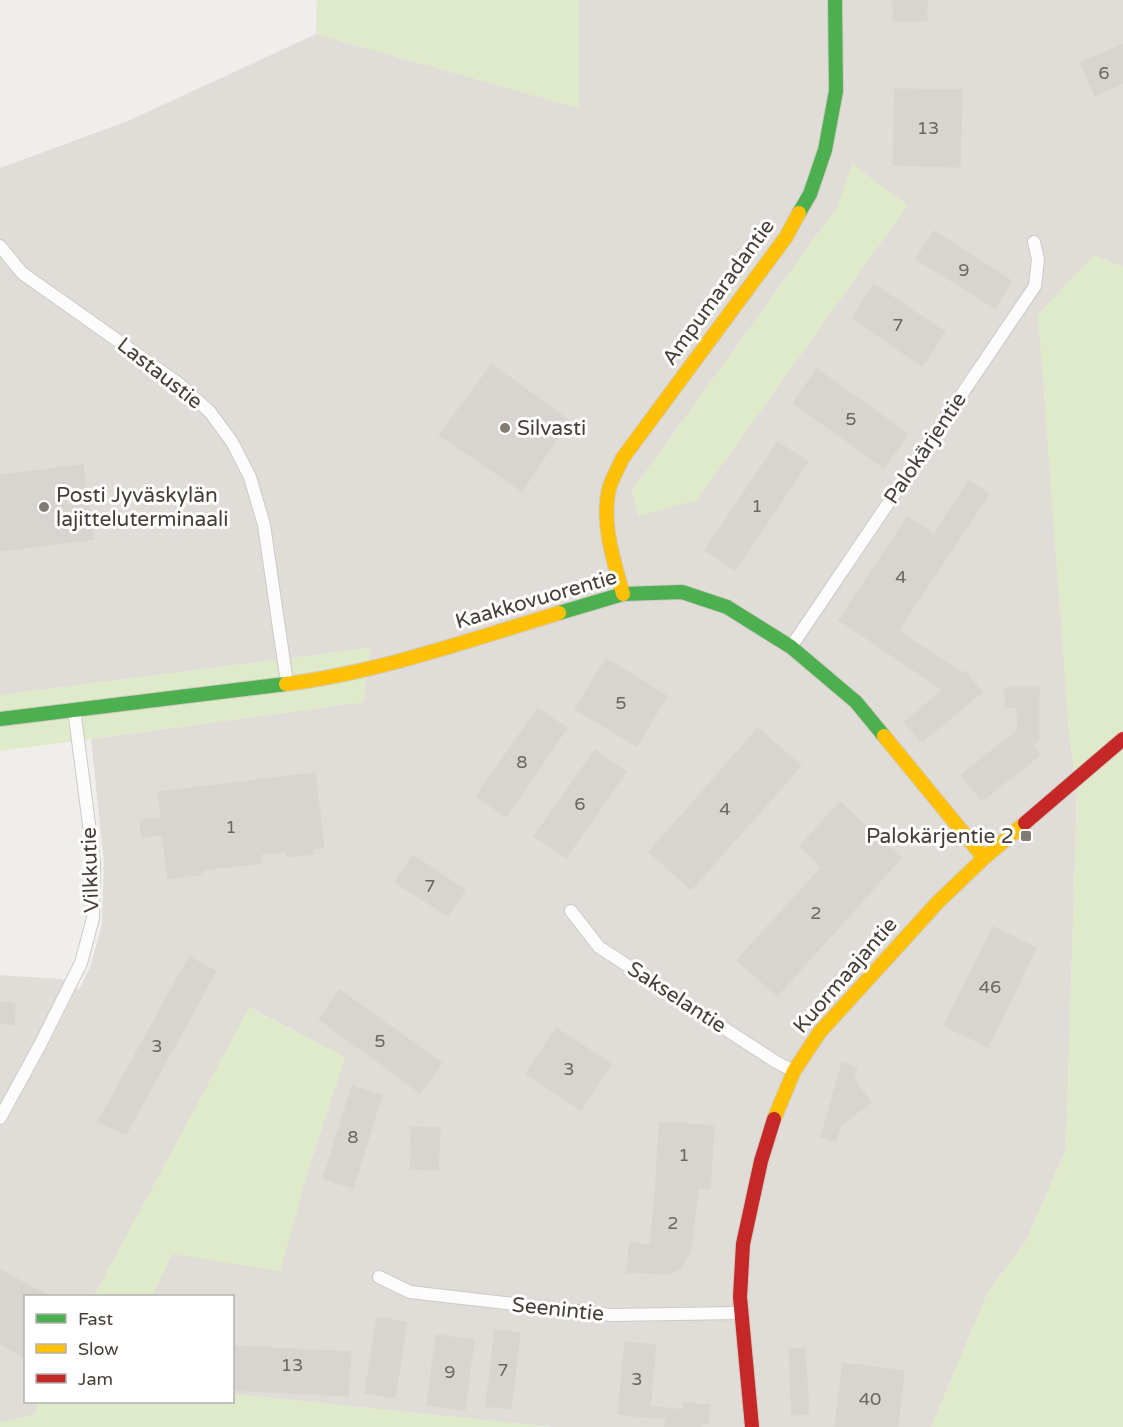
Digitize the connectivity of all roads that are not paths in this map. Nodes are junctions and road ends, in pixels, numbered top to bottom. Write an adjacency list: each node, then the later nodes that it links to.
1 (835, 0): 4 (street, Ampumaradantie)
2 (1034, 242): 5 (street, Palokärjentie)
3 (0, 246): 6 (street, Lastaustie)
4 (623, 594): 5 (street, Kaakkovuorentie); 6 (street, Kaakkovuorentie)
5 (791, 647): 10 (street, Kaakkovuorentie)
6 (287, 683): 7 (street, Kaakkovuorentie)
7 (74, 709): 8 (street, Kaakkovuorentie); 13 (street, Vilkkutie)
8 (0, 719)
9 (1123, 739): 10 (street, Kuormaajantie)
10 (984, 858): 12 (street, Kuormaajantie)
11 (571, 910): 12 (street, Sakselantie)
12 (794, 1071): 15 (street, Kuormaajantie)
13 (0, 1118)
14 (379, 1277): 15 (street, Seenintie)
15 (741, 1313): 16 (street, Kuormaajantie)
16 (752, 1427)

